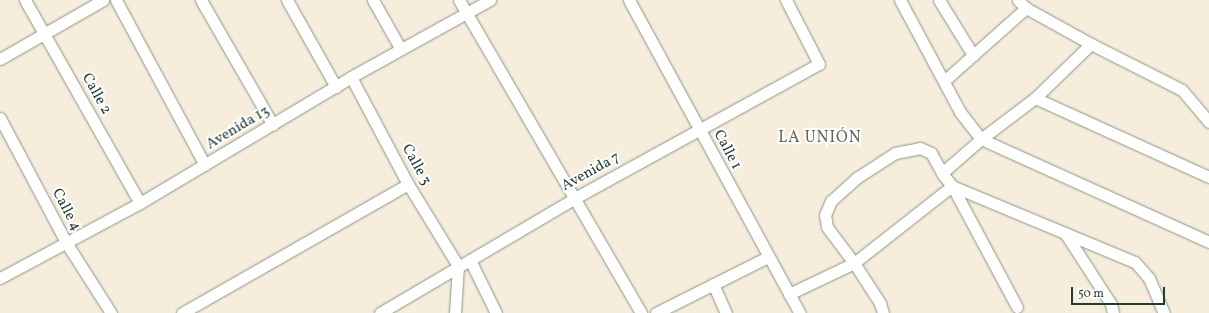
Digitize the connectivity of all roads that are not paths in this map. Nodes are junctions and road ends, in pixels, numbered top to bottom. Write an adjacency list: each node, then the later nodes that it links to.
1 (26, 0): 15 (street, Calle 2)
2 (103, 0): 15 (street)
3 (116, 0): 29 (street)
4 (201, 0): 26 (street)
5 (287, 0): 22 (street)
6 (373, 0): 17 (street)
7 (459, 0): 14 (street)
8 (490, 0): 14 (street, Avenida 13)
9 (629, 0): 27 (street, Calle 1)
10 (786, 0): 27 (street, Avenida 7)
11 (900, 0): 21 (street)
12 (939, 0): 18 (street)
13 (1022, 4): 16 (street); 18 (street)
14 (467, 13): 17 (street, Avenida 13); 34 (street)
15 (45, 34): 19 (street); 35 (street, Calle 2)
16 (1091, 44): 23 (street); 25 (street)
17 (400, 48): 20 (street, Avenida 13)
18 (973, 55): 21 (street)
19 (0, 59)
20 (351, 76): 22 (street, Avenida 13); 32 (street, Calle 3)
21 (944, 81): 28 (street)
22 (336, 87): 26 (street, Avenida 13)
23 (1034, 98): 28 (street); 31 (street)
24 (0, 118): 38 (street, Calle 4)
25 (1209, 122)
26 (272, 125): 29 (street, Avenida 13)
27 (699, 130): 34 (street, Avenida 7); 39 (street, Calle 1)
28 (981, 139): 30 (street); 37 (street)
29 (205, 165): 35 (street, Avenida 13)
30 (942, 174): 33 (street); 41 (street)
31 (1209, 176)
32 (408, 184): 42 (street, Calle 3); 48 (street)
33 (952, 186): 36 (street); 41 (street); 46 (street)
34 (575, 198): 40 (street, Avenida 7); 52 (street)
35 (140, 203): 38 (street, Avenida 13)
36 (1065, 232): 57 (street); 58 (street)
37 (1209, 242)
38 (67, 244): 43 (street, Avenida 13); 47 (street, Calle 4)
39 (768, 257): 44 (street); 45 (street, Calle 1)
40 (470, 260): 42 (street, Avenida 7); 51 (street)
41 (854, 263): 45 (street); 56 (street)
42 (458, 266): 49 (street, Avenida 7); 50 (street)
43 (0, 278)
44 (713, 284): 53 (street); 54 (street)
45 (789, 294): 55 (street, Calle 1)
46 (1017, 307)
47 (111, 313)
48 (182, 313)
49 (380, 313)
50 (455, 313)
51 (496, 313)
52 (641, 313)
53 (656, 313)
54 (726, 313)
55 (800, 313)
56 (883, 313)
57 (1114, 313)
58 (1164, 313)

